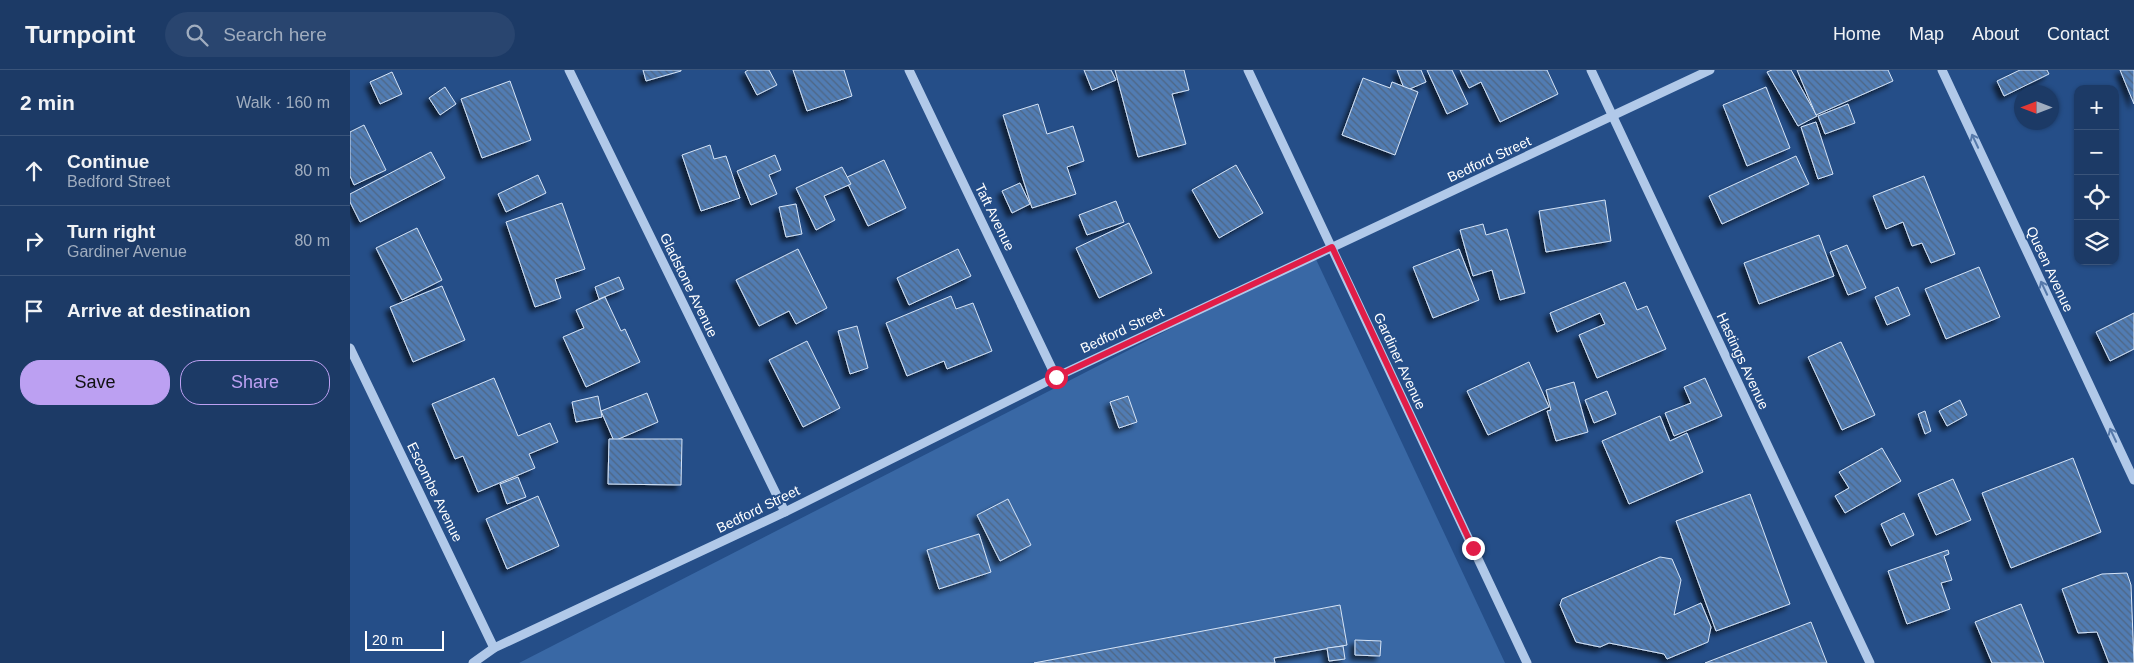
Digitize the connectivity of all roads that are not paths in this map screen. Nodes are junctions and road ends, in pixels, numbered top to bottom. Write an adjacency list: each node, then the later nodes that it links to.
1 (569, 70): 12 (street, Gladstone Avenue)
2 (909, 70): 10 (street, Taft Avenue)
3 (1248, 70): 8 (street, Gardiner Avenue)
4 (1591, 70): 7 (street, Hastings Avenue)
5 (1710, 70): 7 (street, Bedford Street)
6 (1942, 70): 11 (street, Queen Avenue, one-way to 6)
7 (1612, 116): 8 (street, Bedford Street); 16 (street, Hastings Avenue)
8 (1332, 247): 10 (street, Bedford Street); 15 (street, Gardiner Avenue)
9 (350, 348): 13 (street, Escombe Avenue)
10 (1056, 377): 12 (street, Bedford Street)
11 (2134, 480)
12 (785, 512): 13 (street, Bedford Street)
13 (494, 648): 14 (street, Bedford Street)
14 (473, 663)
15 (1527, 663)
16 (1870, 663)

